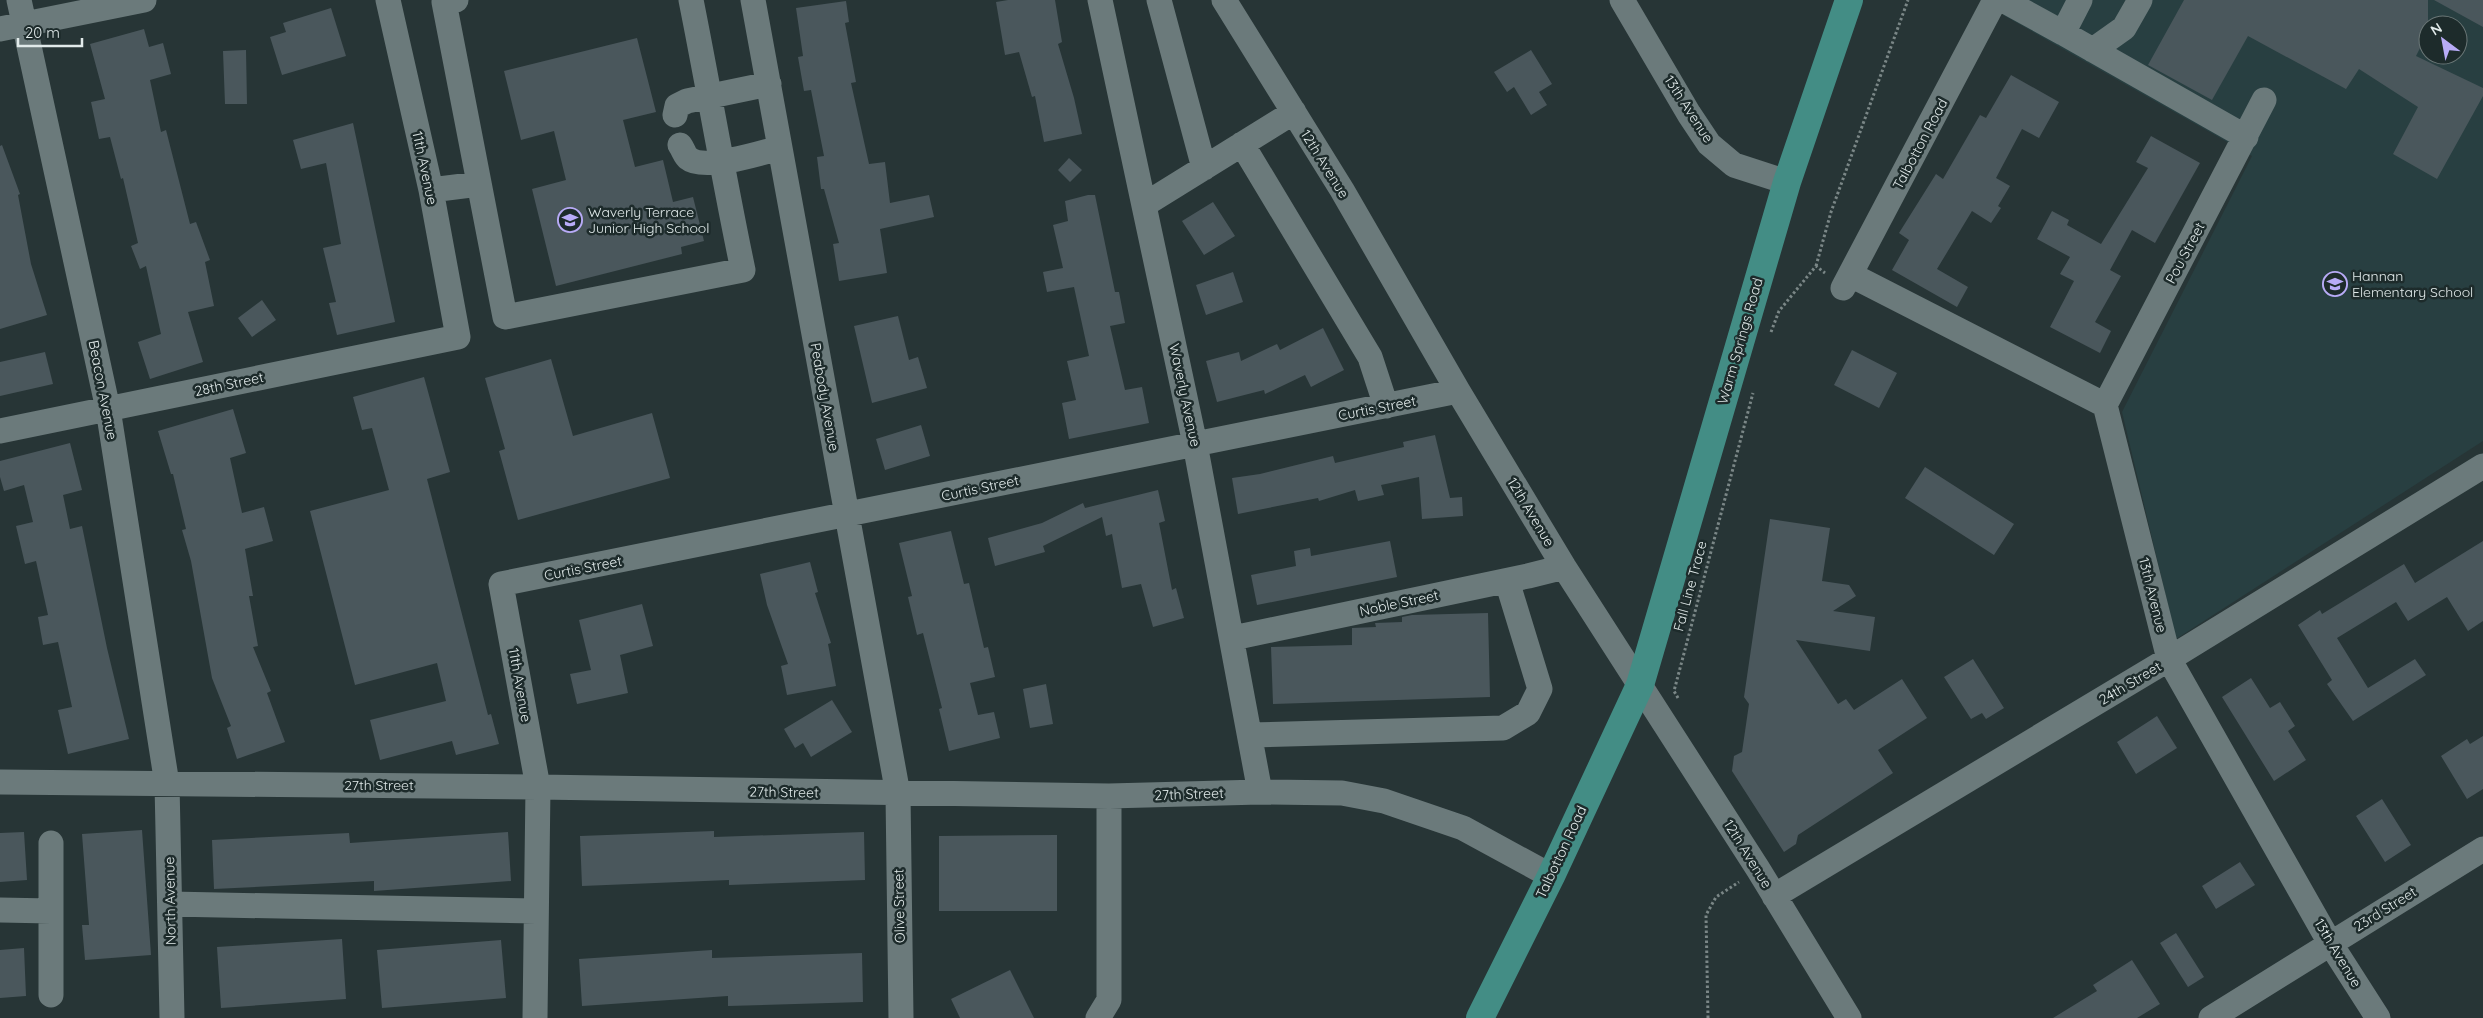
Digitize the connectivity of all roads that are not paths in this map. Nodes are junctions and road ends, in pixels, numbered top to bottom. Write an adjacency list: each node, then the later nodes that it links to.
1 (19, 0): 16 (street, Beacon Avenue)
2 (144, 0): 16 (street)
3 (388, 0): 32 (street, 11th Avenue)
4 (456, 0): 31 (street)
5 (691, 0): 20 (street)
6 (753, 0): 19 (street, Peabody Avenue)
7 (1100, 0): 33 (street, Waverly Avenue)
8 (1159, 0): 29 (street)
9 (1224, 0): 22 (street, 12th Avenue)
10 (1622, 0): 30 (street, 13th Avenue)
11 (1849, 0): 30 (main road, Warm Springs Road)
12 (1996, 0): 36 (street, Talbotton Road)
13 (2003, 0): 17 (street)
14 (2080, 0): 17 (street)
15 (2140, 0): 18 (street)
16 (11, 27): 38 (street, Beacon Avenue)
17 (2063, 33): 18 (street)
18 (2093, 50): 24 (street)
19 (769, 84): 20 (street); 27 (street, Peabody Avenue)
20 (710, 94): 23 (street); 28 (street)
21 (2264, 100): 24 (street, Pou Street)
22 (1294, 112): 25 (street); 35 (street, 12th Avenue)
23 (675, 114)
24 (2246, 137): 36 (street, Pou Street)
25 (1242, 144): 29 (street); 37 (street)
26 (680, 145): 28 (street)
27 (780, 148): 28 (street); 42 (street, Peabody Avenue)
28 (720, 162): 31 (street)
29 (1204, 168): 33 (street)
30 (1787, 182): 48 (main road, Warm Springs Road)
31 (479, 184): 32 (street)
32 (431, 190): 34 (street, 11th Avenue)
33 (1144, 205): 40 (street, Waverly Avenue)
34 (458, 337): 38 (street, 28th Street)
35 (1458, 391): 37 (street, Curtis Street); 43 (street, 12th Avenue)
36 (2105, 405): 47 (street, 13th Avenue)
37 (1386, 406): 40 (street, Curtis Street)
38 (108, 409): 39 (street, 28th Street); 51 (street, Beacon Avenue)
39 (0, 431)
40 (1196, 444): 42 (street, Curtis Street); 46 (street, Waverly Avenue)
41 (2483, 466): 47 (street, 24th Street)
42 (847, 515): 45 (street, Curtis Street); 54 (street, Peabody Avenue)
43 (1564, 567): 44 (street, Noble Street); 48 (street, 12th Avenue)
44 (1507, 581): 46 (street, Noble Street); 49 (street)
45 (501, 584): 52 (street, 11th Avenue)
46 (1232, 638): 49 (street, Waverly Avenue)
47 (2169, 659): 59 (street, 24th Street); 64 (street, 13th Avenue)
48 (1640, 685): 58 (main road, Talbotton Road); 59 (street, 12th Avenue)
49 (1250, 735): 53 (street, Waverly Avenue)
50 (0, 782): 51 (street, 27th Street)
51 (167, 784): 52 (street, 27th Street); 60 (street, North Avenue)
52 (538, 787): 54 (street, 27th Street); 63 (street, 11th Avenue)
53 (1260, 792): 55 (street, 27th Street); 58 (street, 27th Street)
54 (898, 794): 55 (street, 27th Street); 69 (street, Olive Street)
55 (1109, 796): 66 (street)
56 (51, 843): 62 (street)
57 (2483, 849): 64 (street, 23rd Street)
58 (1551, 876): 70 (main road, Talbotton Road)
59 (1774, 896): 71 (street, 12th Avenue)
60 (170, 904): 63 (street); 67 (street, North Avenue)
61 (0, 910): 62 (street)
62 (51, 911): 65 (street)
63 (536, 911): 68 (street, 11th Avenue)
64 (2330, 943): 72 (street, 23rd Street); 73 (street, 13th Avenue)
65 (51, 995)
66 (1103, 1016)
67 (172, 1018)
68 (535, 1018)
69 (902, 1018)
70 (1480, 1018)
71 (1849, 1018)
72 (2211, 1018)
73 (2378, 1018)

